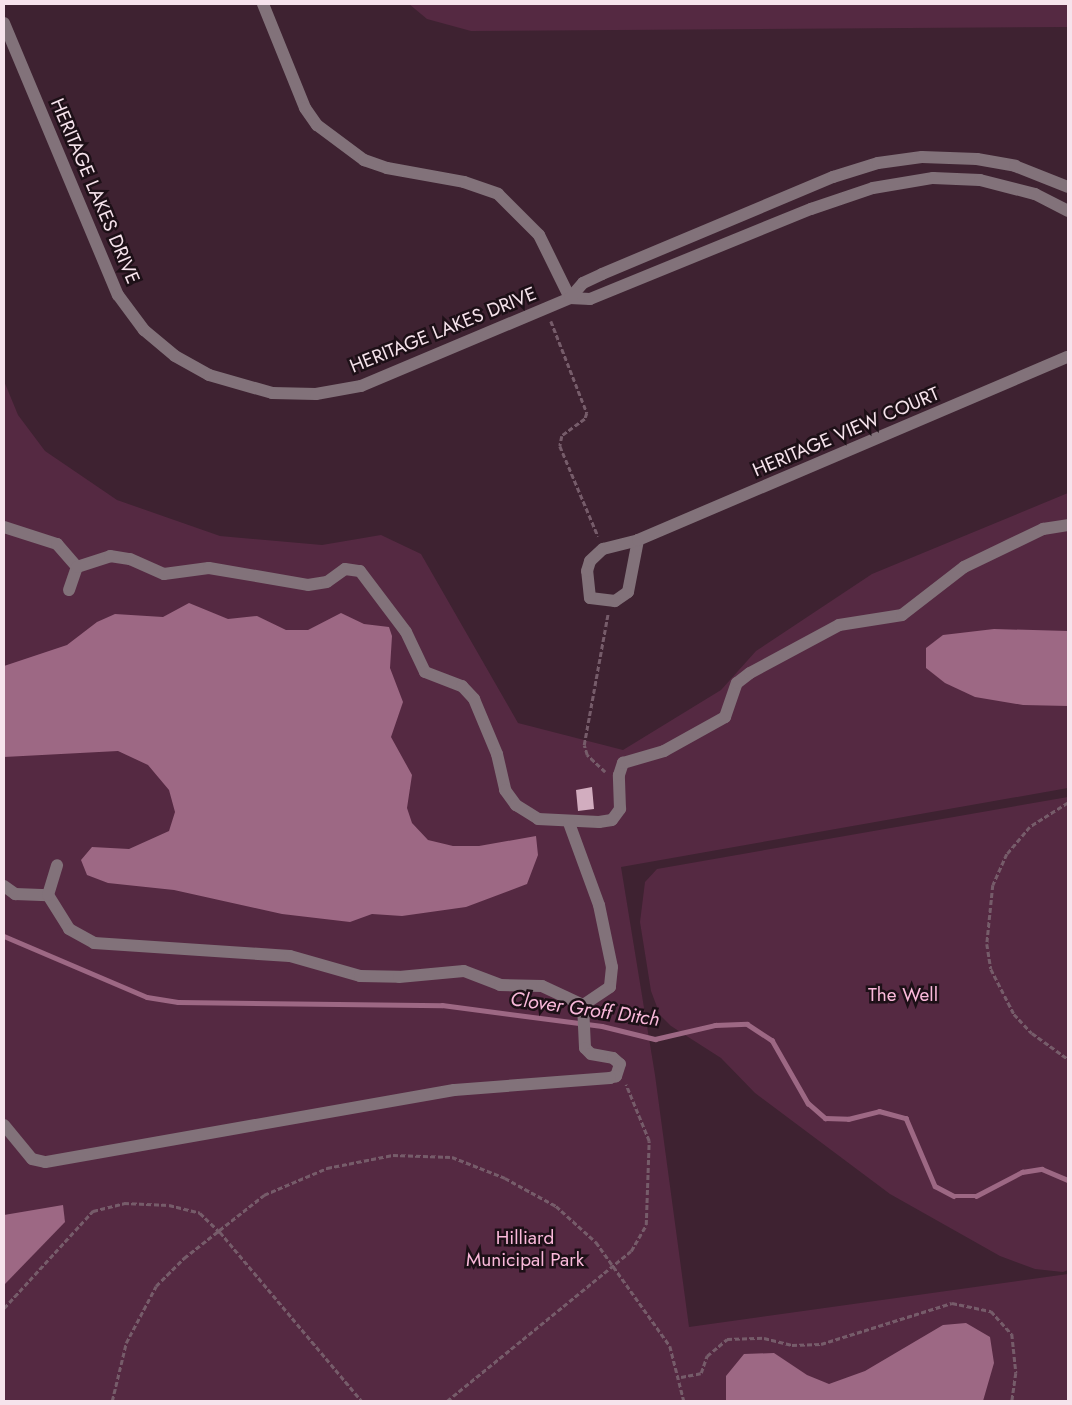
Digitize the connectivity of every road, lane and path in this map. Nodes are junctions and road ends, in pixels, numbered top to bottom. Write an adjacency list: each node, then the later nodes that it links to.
1 (262, 4): 5 (street)
2 (4, 23): 6 (street, HERITAGE LAKES DRIVE)
3 (1068, 186): 5 (street, HERITAGE LAKES DRIVE)
4 (1068, 211): 5 (street, HERITAGE LAKES DRIVE)
5 (570, 298): 6 (street, HERITAGE LAKES DRIVE)
6 (545, 308): 11 (path)
7 (1068, 357): 10 (street, HERITAGE VIEW COURT)
8 (1068, 526): 15 (street)
9 (4, 527): 12 (street)
10 (638, 540): 11 (street, HERITAGE VIEW COURT); 14 (street)
11 (604, 549): 14 (street)
12 (77, 567): 13 (street); 17 (street)
13 (69, 590)
14 (608, 602): 15 (path)
15 (620, 787): 17 (street)
16 (1068, 803): 22 (path)
17 (569, 823): 21 (street)
18 (57, 865): 20 (street)
19 (4, 886): 20 (street)
20 (48, 895): 21 (street)
21 (583, 1009): 24 (street)
22 (1068, 1059)
23 (624, 1080): 26 (path)
24 (4, 1125)
25 (220, 1232): 26 (path); 27 (path); 29 (path); 30 (path)
26 (614, 1266): 28 (path); 31 (path)
27 (4, 1308)
28 (681, 1378): 32 (path); 33 (path)
29 (112, 1401)
30 (362, 1401)
31 (448, 1401)
32 (684, 1401)
33 (1012, 1401)

